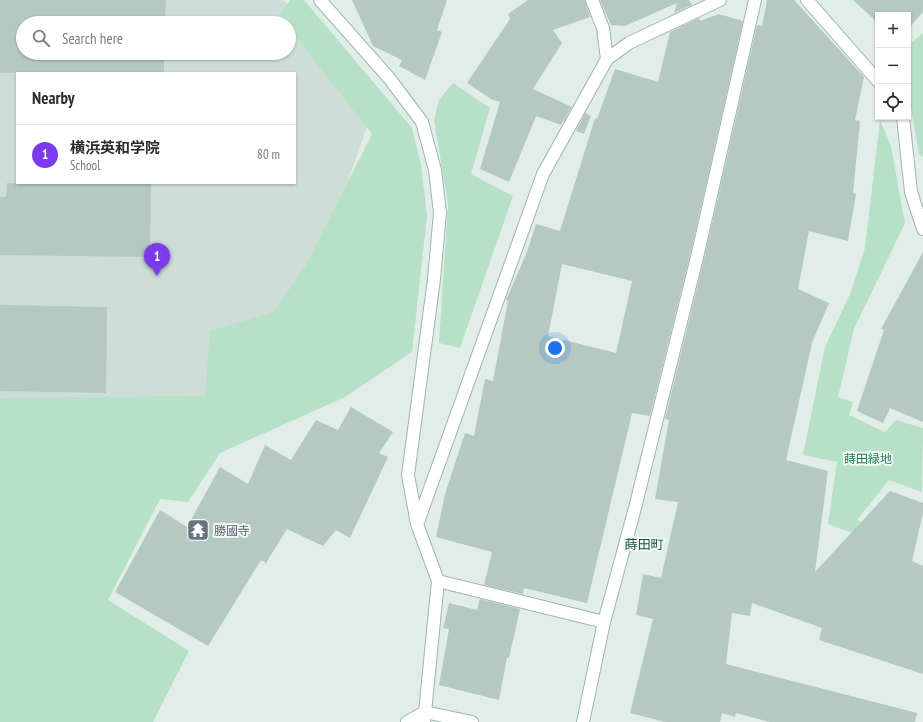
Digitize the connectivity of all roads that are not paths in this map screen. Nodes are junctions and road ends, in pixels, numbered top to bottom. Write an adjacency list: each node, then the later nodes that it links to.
1 (320, 0): 10 (street)
2 (592, 0): 6 (street)
3 (720, 0): 6 (street)
4 (756, 0): 12 (street)
5 (807, 0): 7 (street)
6 (607, 59): 10 (street)
7 (875, 78)
8 (904, 120): 9 (street)
9 (923, 229)
10 (417, 524): 11 (street)
11 (438, 581): 12 (street); 13 (street)
12 (604, 622): 16 (street)
13 (425, 717): 14 (street); 15 (street)
14 (407, 722)
15 (472, 722)
16 (583, 722)

